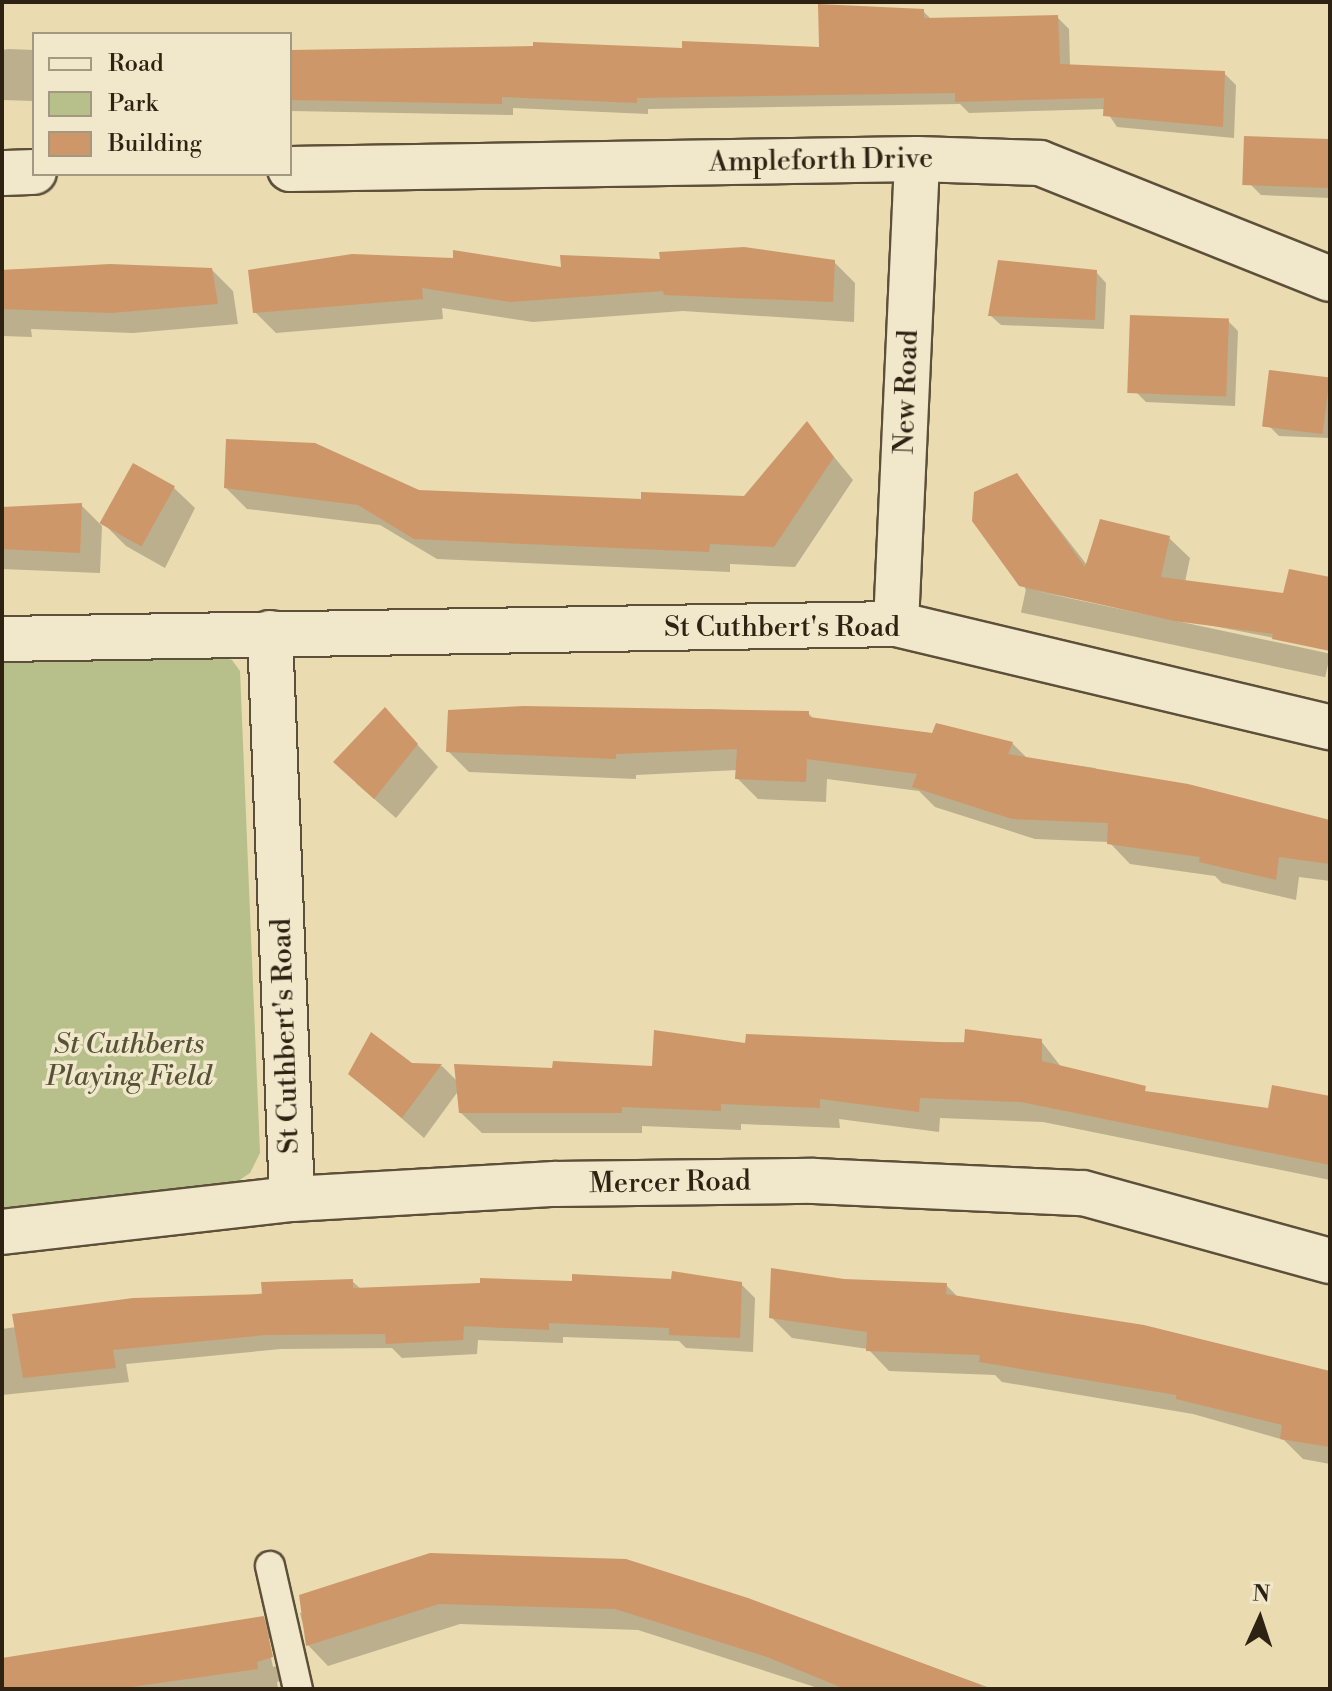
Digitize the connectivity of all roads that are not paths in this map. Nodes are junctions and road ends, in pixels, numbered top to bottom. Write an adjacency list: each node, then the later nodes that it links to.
1 (917, 159): 2 (street, Ampleforth Drive); 5 (street, Ampleforth Drive); 6 (street, New Road)
2 (292, 169)
3 (32, 172): 4 (street)
4 (2, 173)
5 (1330, 279)
6 (896, 624): 7 (street, St Cuthbert's Road); 9 (street, St Cuthbert's Road)
7 (270, 633): 8 (street, St Cuthbert's Road); 10 (street, St Cuthbert's Road)
8 (2, 639)
9 (1330, 727)
10 (292, 1199): 11 (street, Mercer Road); 12 (street, Mercer Road)
11 (2, 1232)
12 (1330, 1261)
13 (270, 1566): 14 (lane)
14 (298, 1689)

